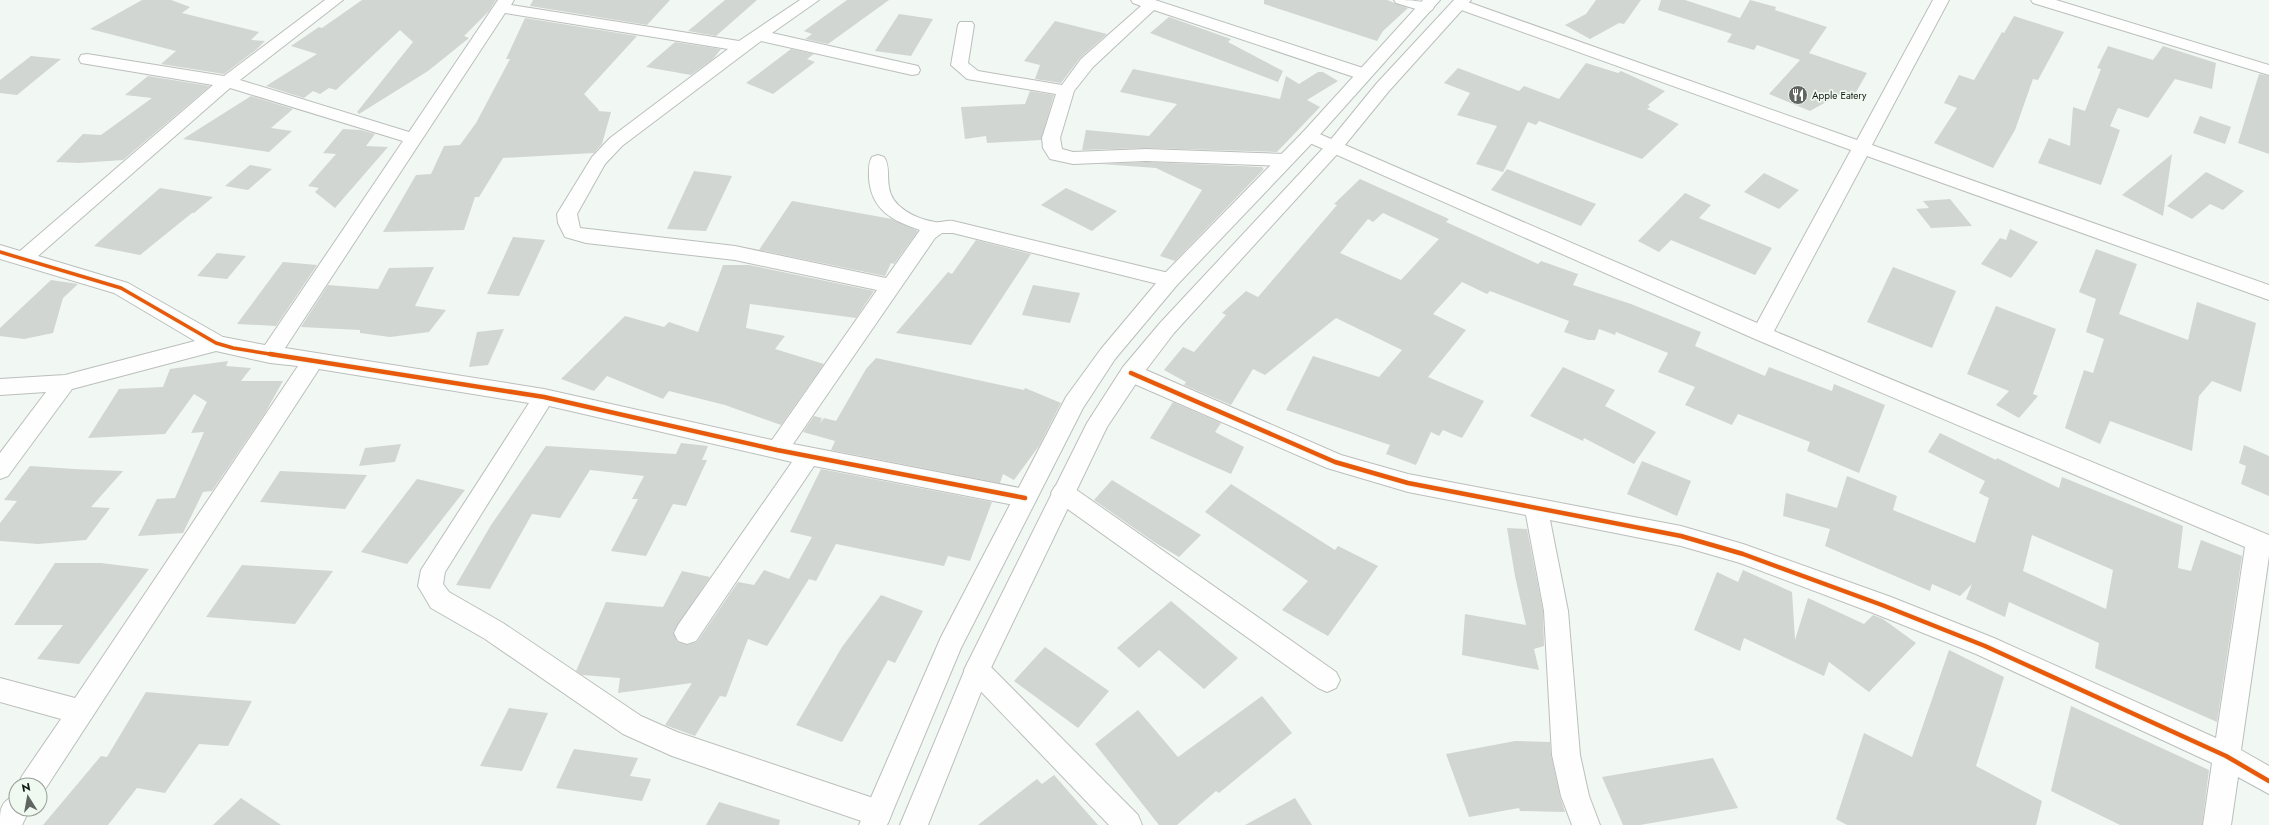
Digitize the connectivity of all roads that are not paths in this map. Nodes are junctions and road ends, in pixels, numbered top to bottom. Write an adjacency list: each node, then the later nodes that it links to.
1 (334, 0): 17 (street)
2 (811, 0): 11 (street)
3 (1402, 0): 8 (street)
4 (1940, 0): 22 (street)
5 (2039, 0): 15 (street)
6 (1145, 2): 16 (street); 18 (street)
7 (1461, 2): 21 (street); 22 (street)
8 (1429, 3): 16 (street)
9 (503, 4): 12 (street); 20 (street)
10 (966, 25): 18 (street)
11 (758, 35): 12 (street); 14 (street)
12 (742, 46): 29 (street)
13 (87, 59): 17 (street)
14 (912, 70)
15 (2269, 70)
16 (1363, 74): 19 (street)
17 (227, 82): 20 (street); 27 (street)
18 (1066, 91): 23 (street)
19 (1309, 136): 21 (street); 23 (street)
20 (414, 139): 33 (street)
21 (1334, 146): 31 (street); 35 (street)
22 (1860, 147): 30 (street); 31 (street)
23 (1284, 160): 28 (street)
24 (878, 161): 25 (street)
25 (935, 229): 28 (street); 29 (street)
26 (0, 252): 27 (street)
27 (24, 258): 32 (street)
28 (1170, 280): 43 (street)
29 (890, 286): 39 (street)
30 (2269, 294)
31 (1762, 334): 45 (street)
32 (216, 343): 33 (street); 36 (street)
33 (270, 355): 34 (street)
34 (313, 360): 38 (street); 50 (street)
35 (1132, 373): 42 (street); 44 (street)
36 (65, 383): 37 (street); 41 (street)
37 (0, 386)
38 (544, 397): 39 (street); 54 (street)
39 (777, 450): 40 (street)
40 (808, 456): 43 (street); 46 (street)
41 (0, 470)
42 (1063, 493): 47 (street); 48 (street)
43 (1025, 498): 54 (street)
44 (1536, 508): 51 (street); 57 (street)
45 (2264, 544): 51 (street)
46 (687, 634)
47 (977, 670): 55 (street); 56 (street)
48 (1328, 680)
49 (0, 690): 50 (street)
50 (81, 712): 52 (street)
51 (2226, 756): 53 (street); 58 (street)
52 (37, 777)
53 (2269, 781)
54 (875, 819)
55 (914, 825)
56 (1128, 825)
57 (1586, 825)
58 (2217, 825)

